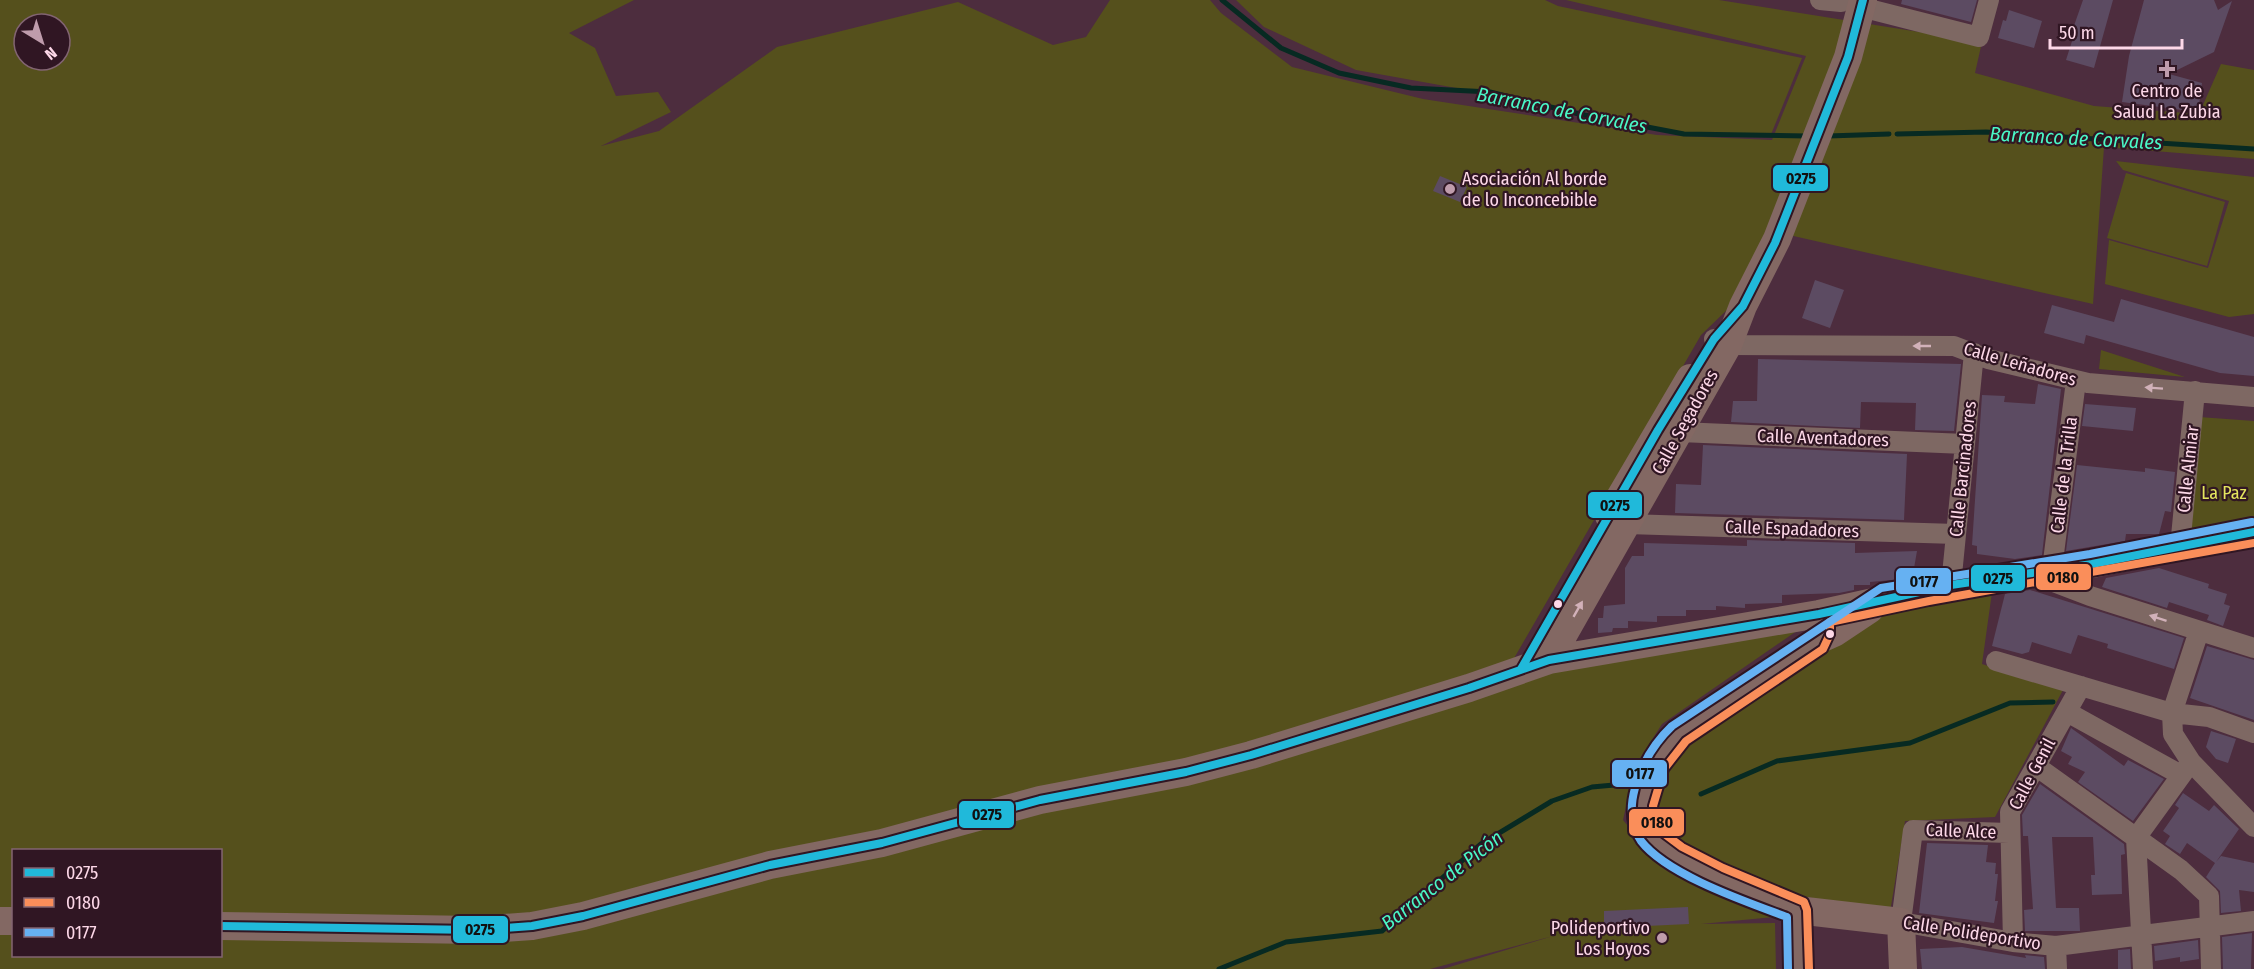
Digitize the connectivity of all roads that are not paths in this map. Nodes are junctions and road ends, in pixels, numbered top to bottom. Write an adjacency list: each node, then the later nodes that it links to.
1 (1989, 0): 2 (street)
2 (1846, 2): 3 (street, Calle Segadores)
3 (1721, 342): 4 (street, Calle Leñadores, one-way to 3); 8 (street, Calle Segadores); 23 (street, Calle Segadores)
4 (1974, 353): 5 (street, Calle Leñadores); 9 (street, Calle Barcinadores)
5 (2076, 381): 6 (street, Calle Leñadores, one-way to 5); 15 (street, Calle de la Trilla)
6 (2195, 391): 7 (street, Calle Leñadores); 13 (street, Calle Almiar)
7 (2254, 397)
8 (1680, 432): 9 (street, Calle Aventadores); 10 (street, Calle Segadores)
9 (1965, 444): 12 (street, Calle Barcinadores)
10 (1627, 524): 12 (street, Calle Espadadores); 21 (street, Calle Segadores, one-way to 10)
11 (2254, 532): 13 (street)
12 (1956, 534): 16 (street, Calle Barcinadores)
13 (2180, 547): 14 (street)
14 (2092, 564): 15 (street); 17 (street)
15 (2041, 571): 16 (street); 17 (street)
16 (1951, 585): 18 (street, Calle Polideportivo)
17 (2090, 596): 19 (street, one-way to 17)
18 (1826, 625): 21 (street); 33 (street, Calle Polideportivo)
19 (2199, 631): 20 (street); 26 (street)
20 (2254, 648)
21 (1549, 660): 23 (street)
22 (1996, 660): 24 (street)
23 (1521, 669): 37 (street)
24 (2081, 686): 25 (street, Calle Genil); 26 (street)
25 (2067, 712): 28 (street, Calle Genil); 29 (street)
26 (2172, 713): 27 (street); 29 (street)
27 (2254, 733)
28 (2036, 766): 31 (street, Calle Genil); 32 (street)
29 (2186, 768): 30 (street); 32 (street)
30 (2254, 827)
31 (2009, 833): 36 (street, Calle Alce); 39 (street, Calle Genil)
32 (2136, 838): 34 (street); 38 (street)
33 (1797, 910): 36 (street, Calle Polideportivo); 41 (street)
34 (2209, 921): 35 (street, Calle Polideportivo); 38 (street, Calle Polideportivo); 45 (street)
35 (2254, 921)
36 (1901, 922): 39 (street, Calle Polideportivo); 42 (street)
37 (222, 926)
38 (2141, 934): 40 (street, Calle Polideportivo); 44 (street)
39 (2013, 942): 40 (street, Calle Polideportivo)
40 (2056, 946): 43 (street)
41 (1799, 969)
42 (1904, 969)
43 (2057, 969)
44 (2143, 969)
45 (2211, 969)

